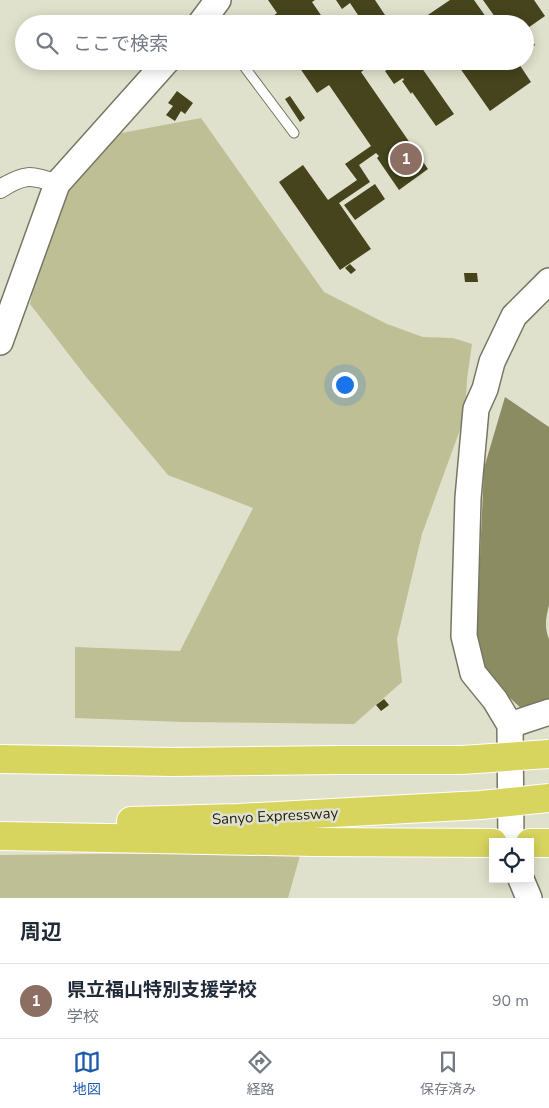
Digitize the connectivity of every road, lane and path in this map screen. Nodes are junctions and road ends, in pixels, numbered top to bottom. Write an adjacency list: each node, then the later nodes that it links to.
1 (159, 70): 4 (street)
2 (247, 70): 3 (lane)
3 (294, 133)
4 (57, 184): 5 (street); 7 (street)
5 (0, 189)
6 (549, 280): 9 (street)
7 (0, 342)
8 (549, 712): 9 (street)
9 (510, 726): 15 (street)
10 (549, 754): 11 (highway, bridge)
11 (0, 759)
12 (549, 798): 13 (highway, Sanyo Expressway, bridge)
13 (0, 822)
14 (0, 836): 16 (highway)
15 (512, 838)
16 (489, 843)
17 (534, 843): 18 (highway)
18 (549, 843)

